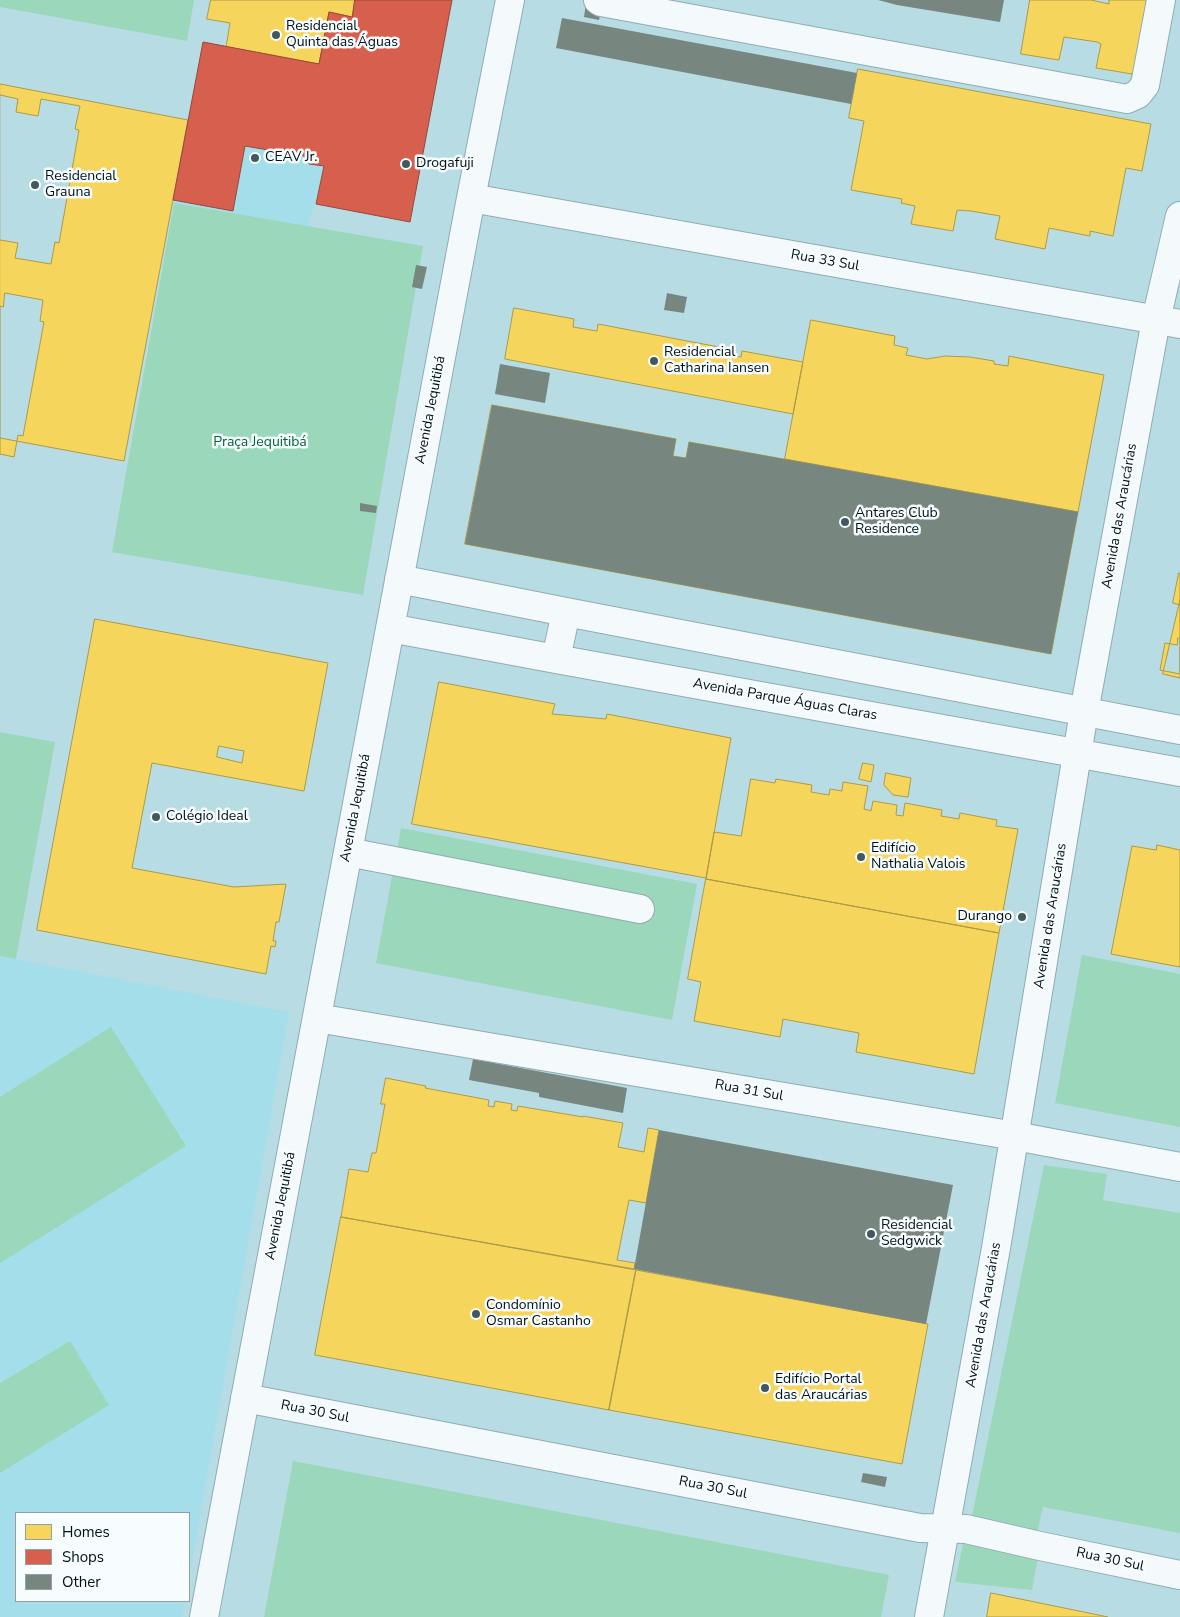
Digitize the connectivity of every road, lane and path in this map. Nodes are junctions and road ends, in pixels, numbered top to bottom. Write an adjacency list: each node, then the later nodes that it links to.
1 (510, 0): 4 (street, Avenida Jequitibá)
2 (598, 0): 3 (street)
3 (1161, 0)
4 (471, 198): 6 (street, Rua 33 Sul); 7 (street, Avenida Jequitibá)
5 (1180, 216): 6 (street, Avenida das Araucárias)
6 (1168, 322): 11 (street, Avenida das Araucárias)
7 (399, 578): 8 (street); 9 (street, Avenida Jequitibá)
8 (566, 612): 10 (street); 11 (street)
9 (390, 628): 10 (street, Avenida Parque Águas Claras); 15 (street, Avenida Jequitibá)
10 (556, 659): 13 (street, Avenida Parque Águas Claras)
11 (1084, 712): 12 (street); 13 (street, Avenida das Araucárias)
12 (1180, 730)
13 (1077, 752): 14 (street, Avenida Parque Águas Claras); 18 (street, Avenida das Araucárias)
14 (1180, 772)
15 (348, 852): 16 (street); 17 (street, Avenida Jequitibá)
16 (640, 909)
17 (316, 1018): 18 (street, Rua 31 Sul); 20 (street, Avenida Jequitibá)
18 (1015, 1136): 19 (street, Rua 31 Sul); 21 (street, Avenida das Araucárias)
19 (1180, 1167)
20 (245, 1398): 21 (street, Rua 30 Sul); 23 (street, Avenida Jequitibá)
21 (946, 1527): 22 (street, Rua 30 Sul); 24 (street, Avenida das Araucárias)
22 (1180, 1575)
23 (204, 1617)
24 (929, 1617)

